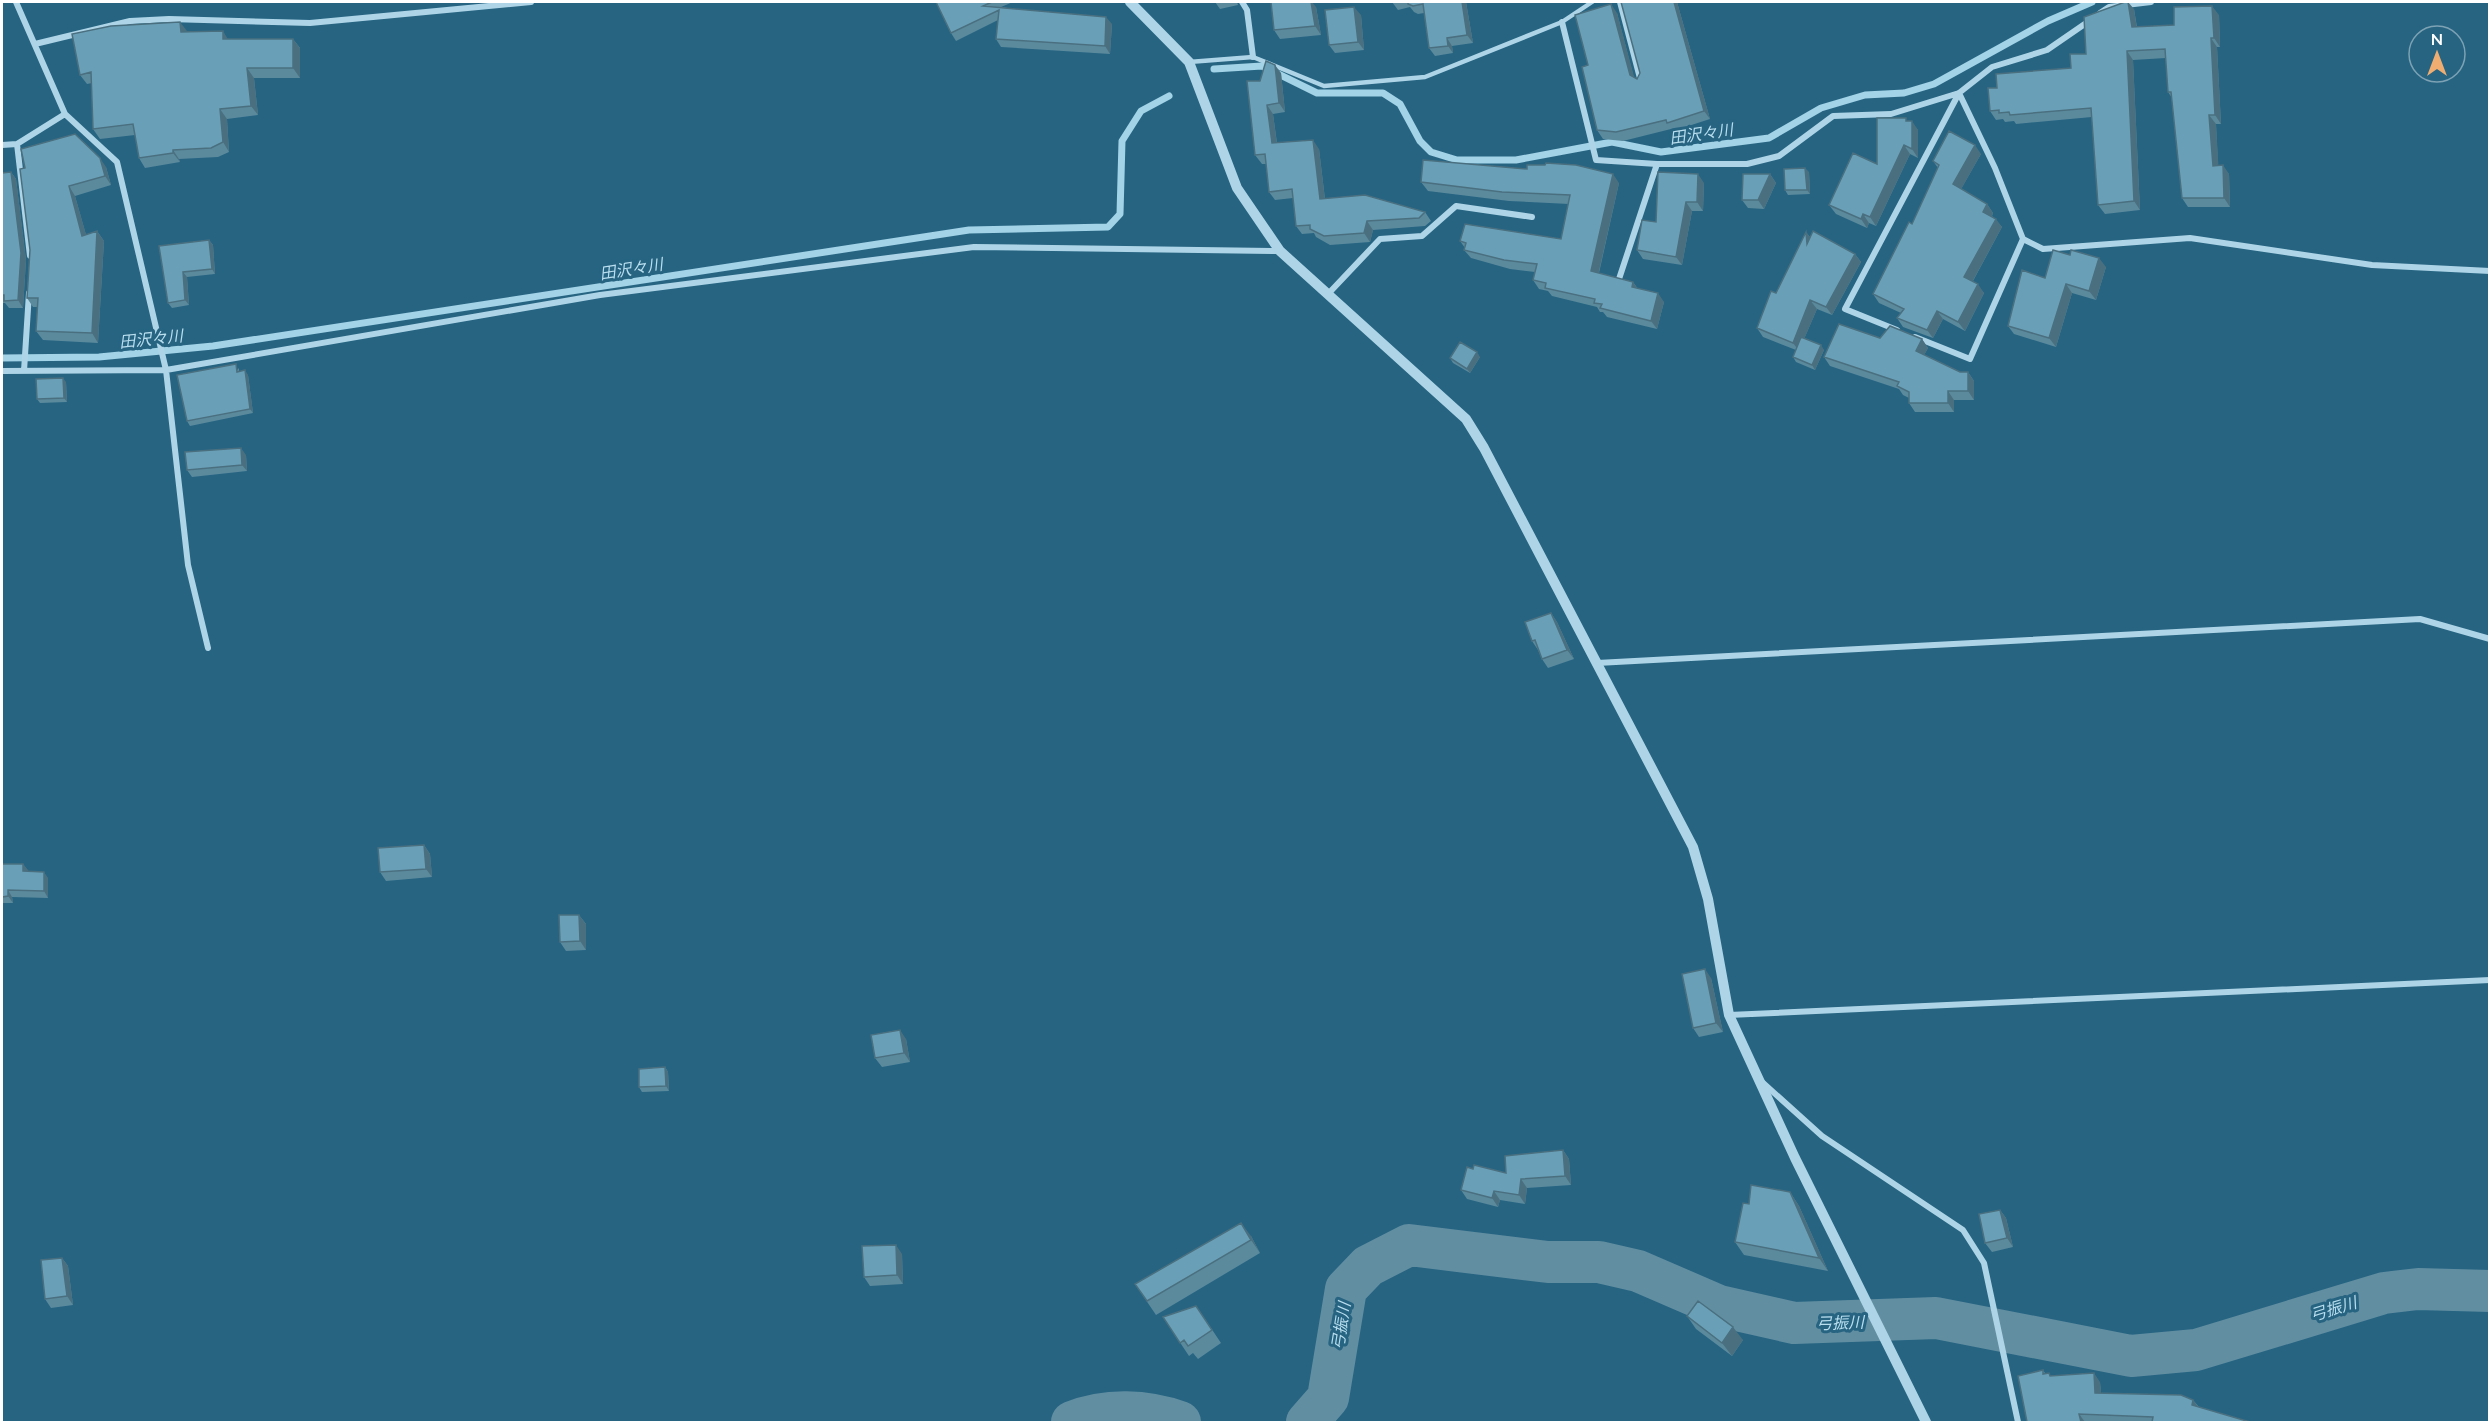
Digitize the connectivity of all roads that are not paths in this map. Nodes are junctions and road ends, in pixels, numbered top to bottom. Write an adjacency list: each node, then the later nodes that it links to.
1 (16, 2): 9 (street)
2 (531, 2): 9 (street)
3 (1130, 2): 11 (street)
4 (1242, 2): 10 (street)
5 (1592, 2): 8 (lane)
6 (1620, 2): 12 (street)
7 (2151, 2): 13 (street)
8 (1562, 22): 10 (lane); 17 (street)
9 (35, 44): 14 (street)
10 (1253, 57): 11 (lane)
11 (1189, 62): 20 (street)
12 (1641, 82)
13 (1959, 93): 17 (street); 19 (street); 19 (street)
14 (65, 114): 15 (street); 26 (street)
15 (17, 144): 16 (street); 21 (street)
16 (2, 145)
17 (1657, 164): 23 (street)
18 (1532, 217): 25 (street)
19 (2023, 239): 22 (street)
20 (1280, 251): 25 (street); 26 (street)
21 (31, 260)
22 (2490, 271)
23 (1619, 279)
24 (29, 283): 27 (street)
25 (1329, 293): 31 (street)
26 (165, 368): 27 (street); 30 (street)
27 (24, 370): 28 (street)
28 (2, 371)
29 (2490, 639): 31 (street)
30 (208, 648)
31 (1597, 663): 33 (street)
32 (2490, 980): 33 (street)
33 (1729, 1015): 34 (street)
34 (1761, 1080): 35 (street); 36 (street)
35 (1926, 1422)
36 (2018, 1422)

